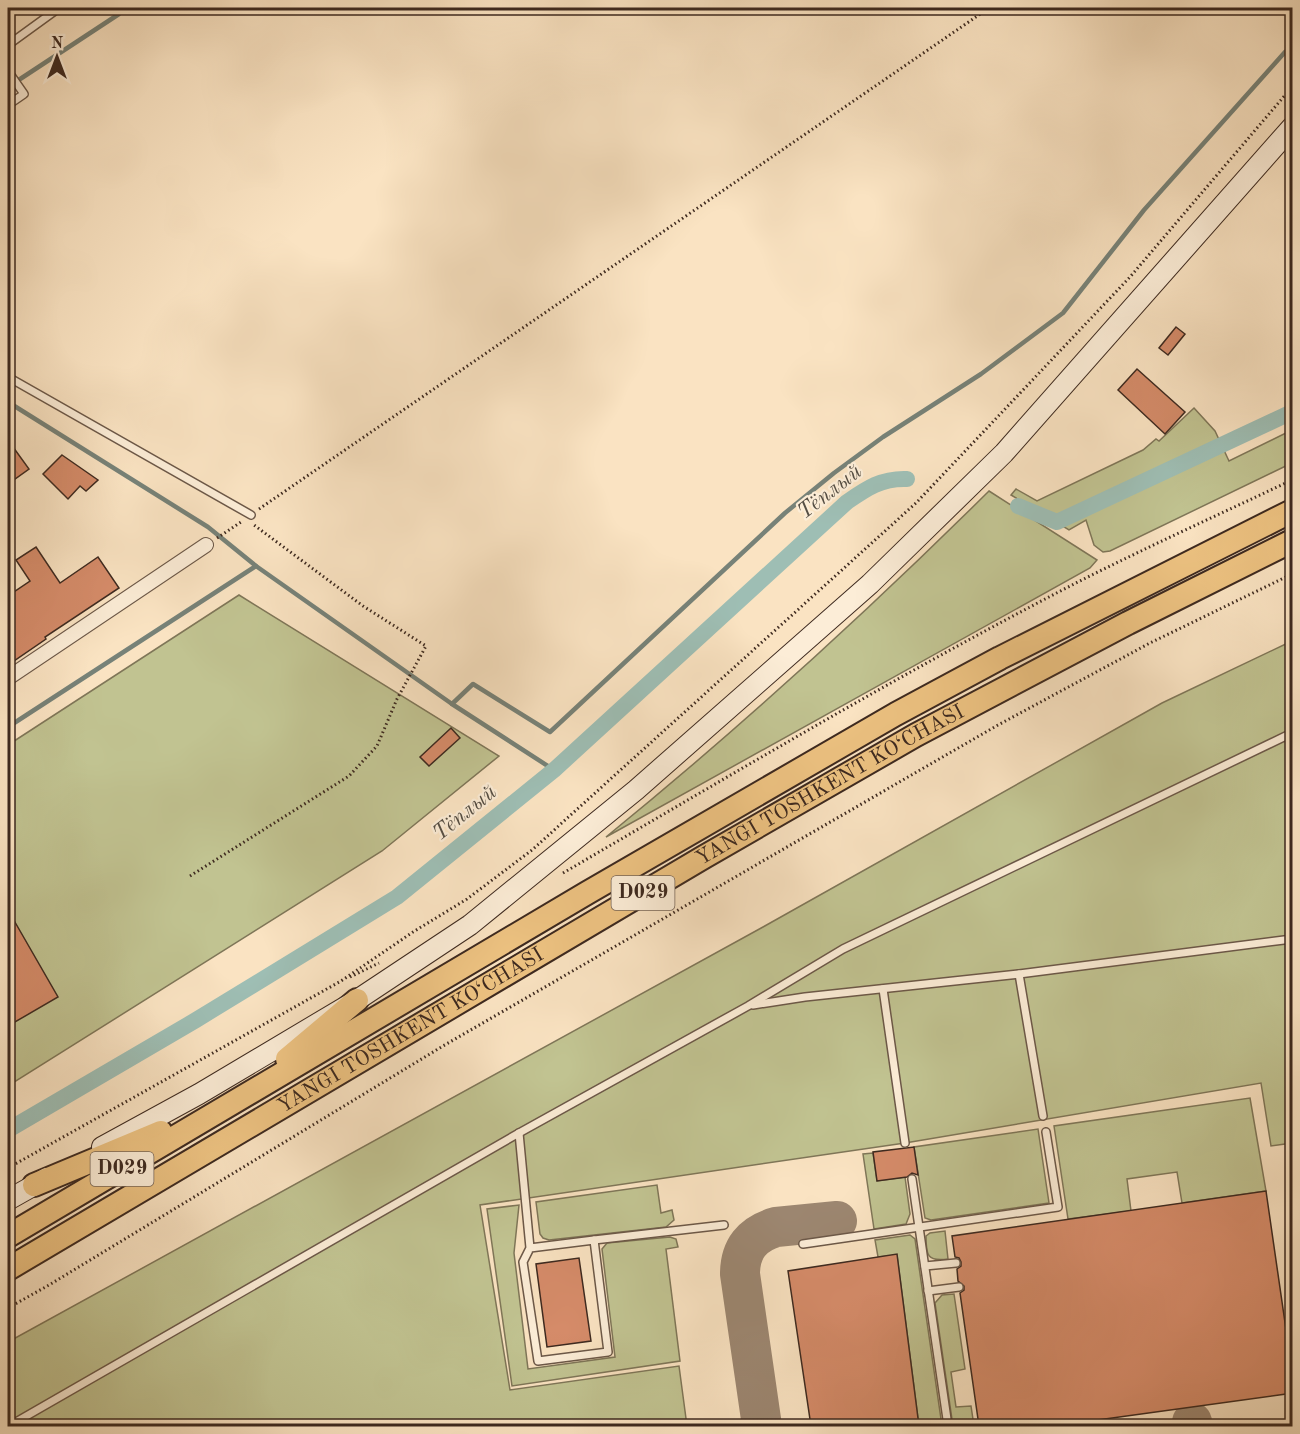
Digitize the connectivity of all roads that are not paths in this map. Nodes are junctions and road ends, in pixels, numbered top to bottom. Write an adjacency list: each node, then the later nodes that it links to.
1 (59, 8): 2 (lane)
2 (8, 45)
3 (8, 71): 4 (lane)
4 (8, 105)
5 (1293, 127): 16 (main road)
6 (8, 377): 8 (lane)
7 (1293, 511): 18 (highway, YANGI TOSHKENT KO‘CHASI / D029)
8 (248, 517)
9 (1293, 541): 34 (highway, YANGI TOSHKENT KO‘CHASI / D029)
10 (206, 545): 11 (street)
11 (8, 678)
12 (1293, 733): 17 (lane)
13 (1293, 939): 14 (lane)
14 (1018, 974): 15 (lane); 19 (lane)
15 (883, 989): 17 (lane); 22 (lane)
16 (357, 1000): 18 (highway); 24 (main road)
17 (748, 1006): 21 (lane)
18 (237, 1101): 24 (highway); 28 (highway, YANGI TOSHKENT KO‘CHASI / D029)
19 (1044, 1116)
20 (1046, 1132): 27 (lane)
21 (519, 1133): 31 (lane); 37 (lane)
22 (905, 1143)
23 (912, 1179): 27 (lane)
24 (34, 1185): 25 (main road)
25 (8, 1200)
26 (724, 1225): 29 (lane)
27 (919, 1227): 30 (lane); 33 (lane)
28 (8, 1236)
29 (594, 1240): 31 (lane); 31 (lane)
30 (803, 1244)
31 (530, 1248)
32 (956, 1263): 33 (lane)
33 (925, 1266): 36 (lane)
34 (8, 1269)
35 (959, 1287): 36 (lane)
36 (928, 1291): 38 (lane)
37 (9, 1426)
38 (948, 1426)

